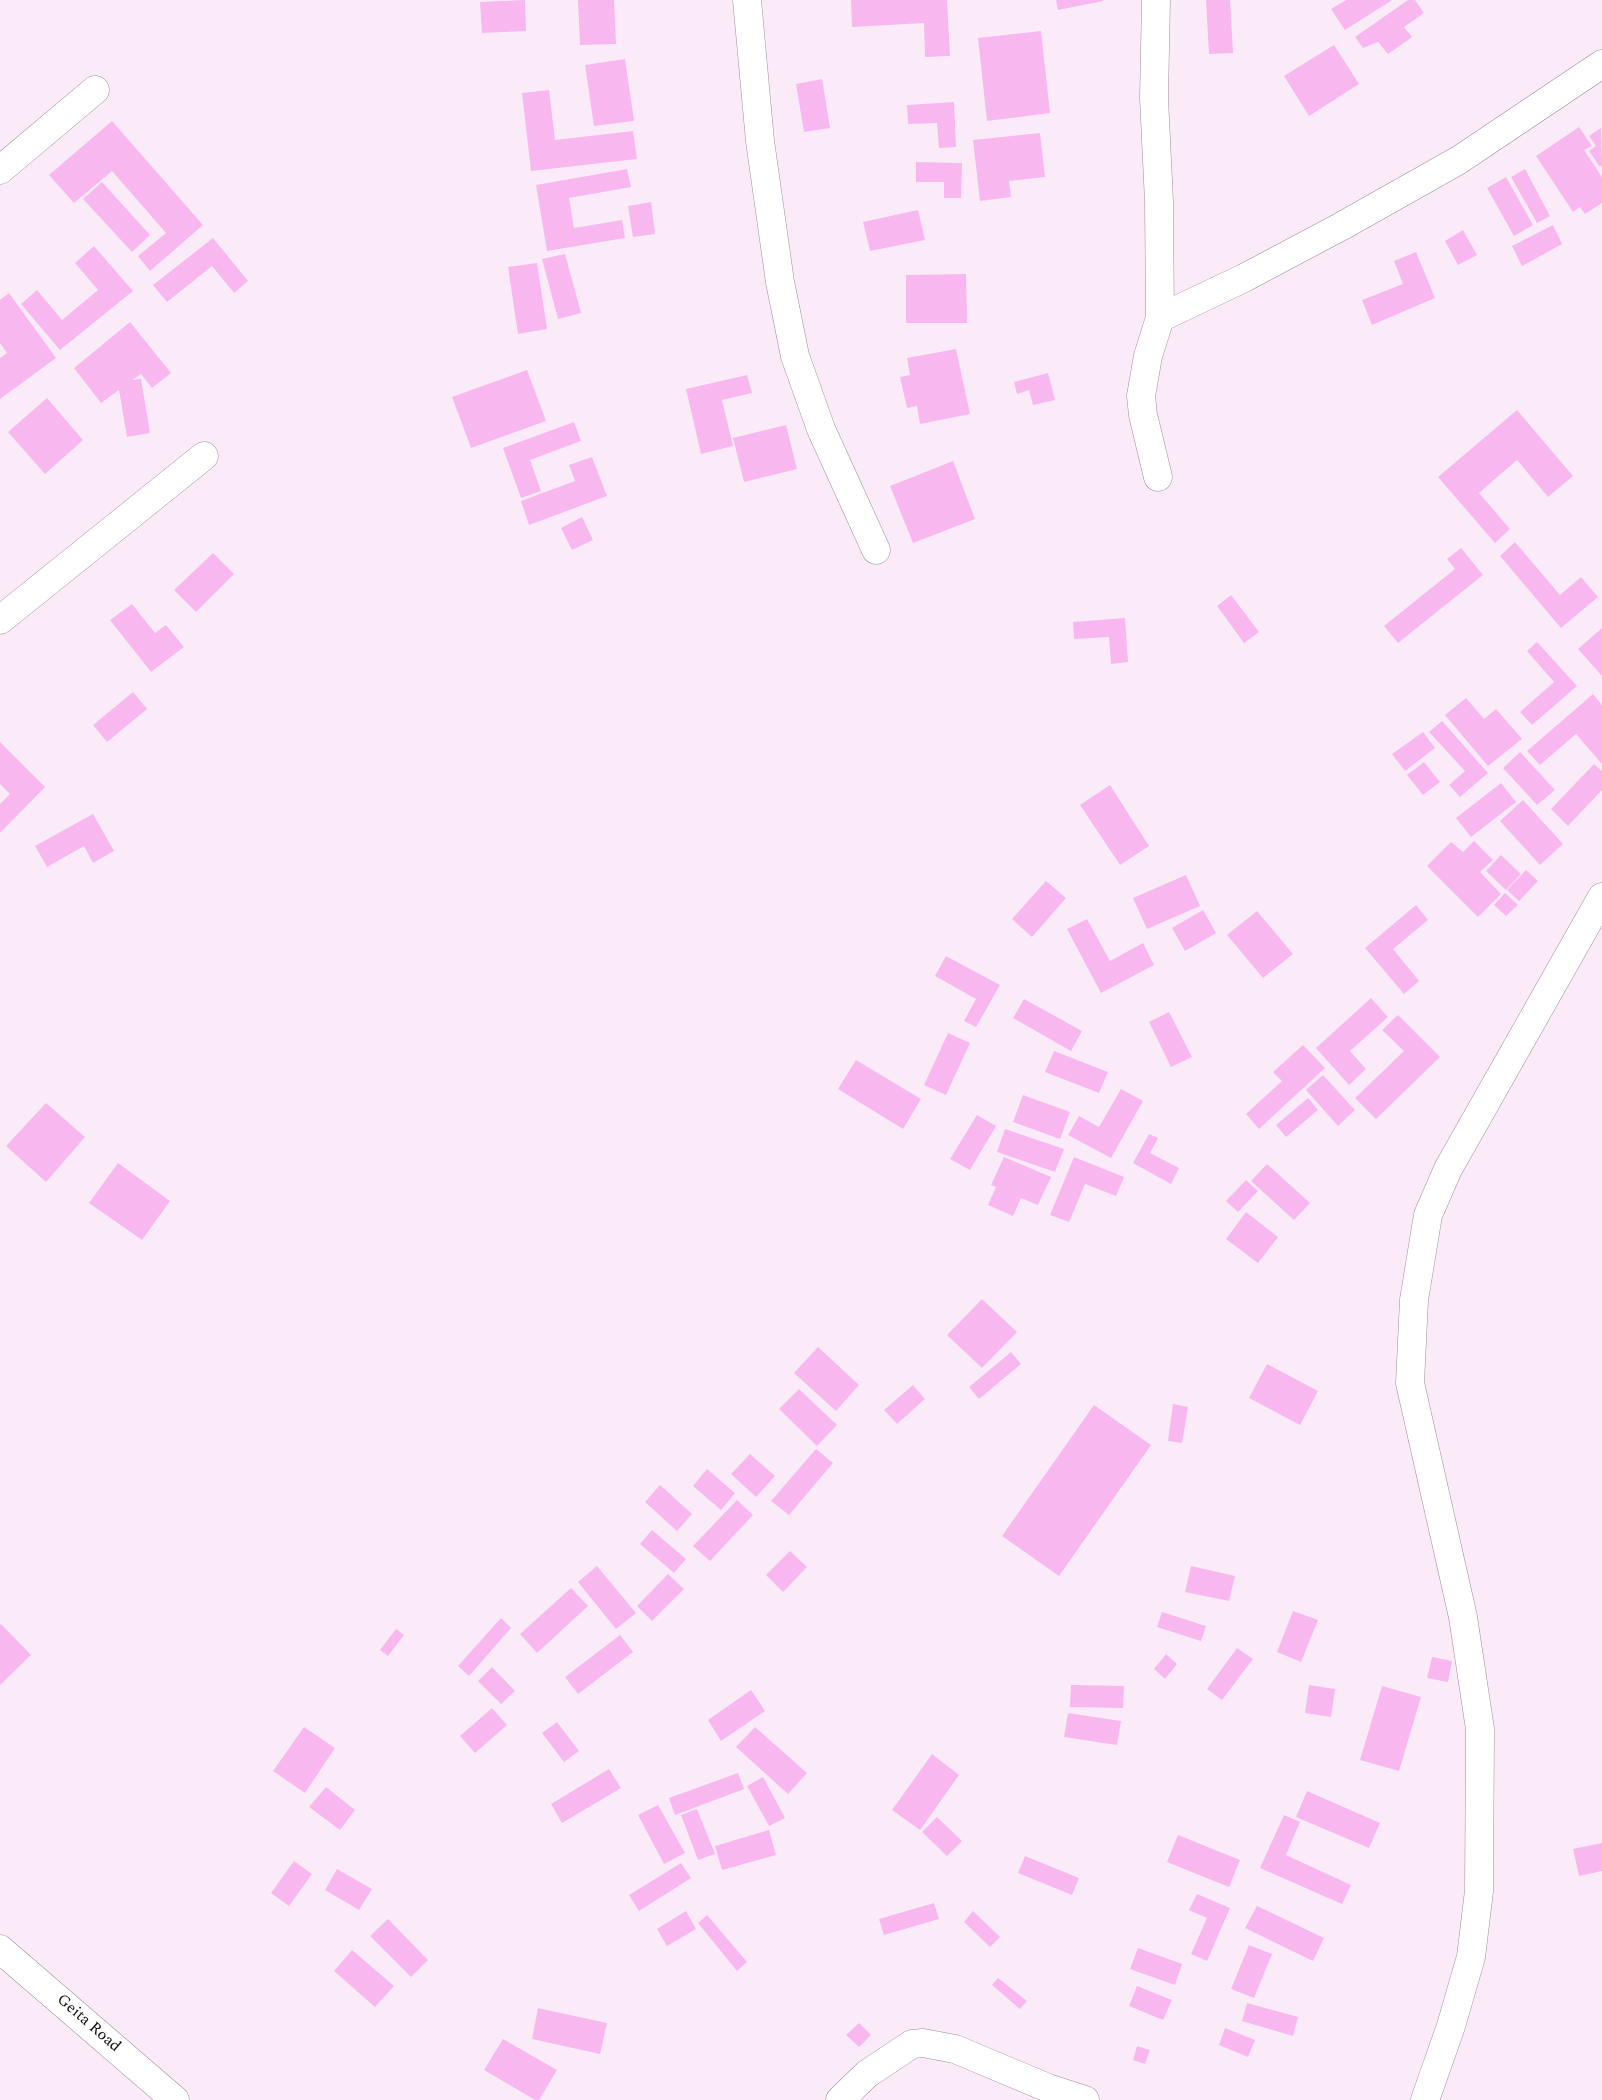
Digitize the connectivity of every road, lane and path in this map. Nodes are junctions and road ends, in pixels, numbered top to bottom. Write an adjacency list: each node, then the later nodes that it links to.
1 (746, 0): 9 (main road)
2 (1156, 0): 6 (main road)
3 (1602, 64): 6 (main road)
4 (95, 90): 5 (main road)
5 (0, 170)
6 (1160, 318): 8 (main road)
7 (204, 456): 10 (main road)
8 (1158, 477)
9 (876, 550)
10 (0, 620)
11 (1602, 897): 16 (main road)
12 (0, 1949): 13 (main road, Geita Road)
13 (175, 2100)
14 (840, 2100): 15 (main road)
15 (1085, 2100)
16 (1425, 2100)

